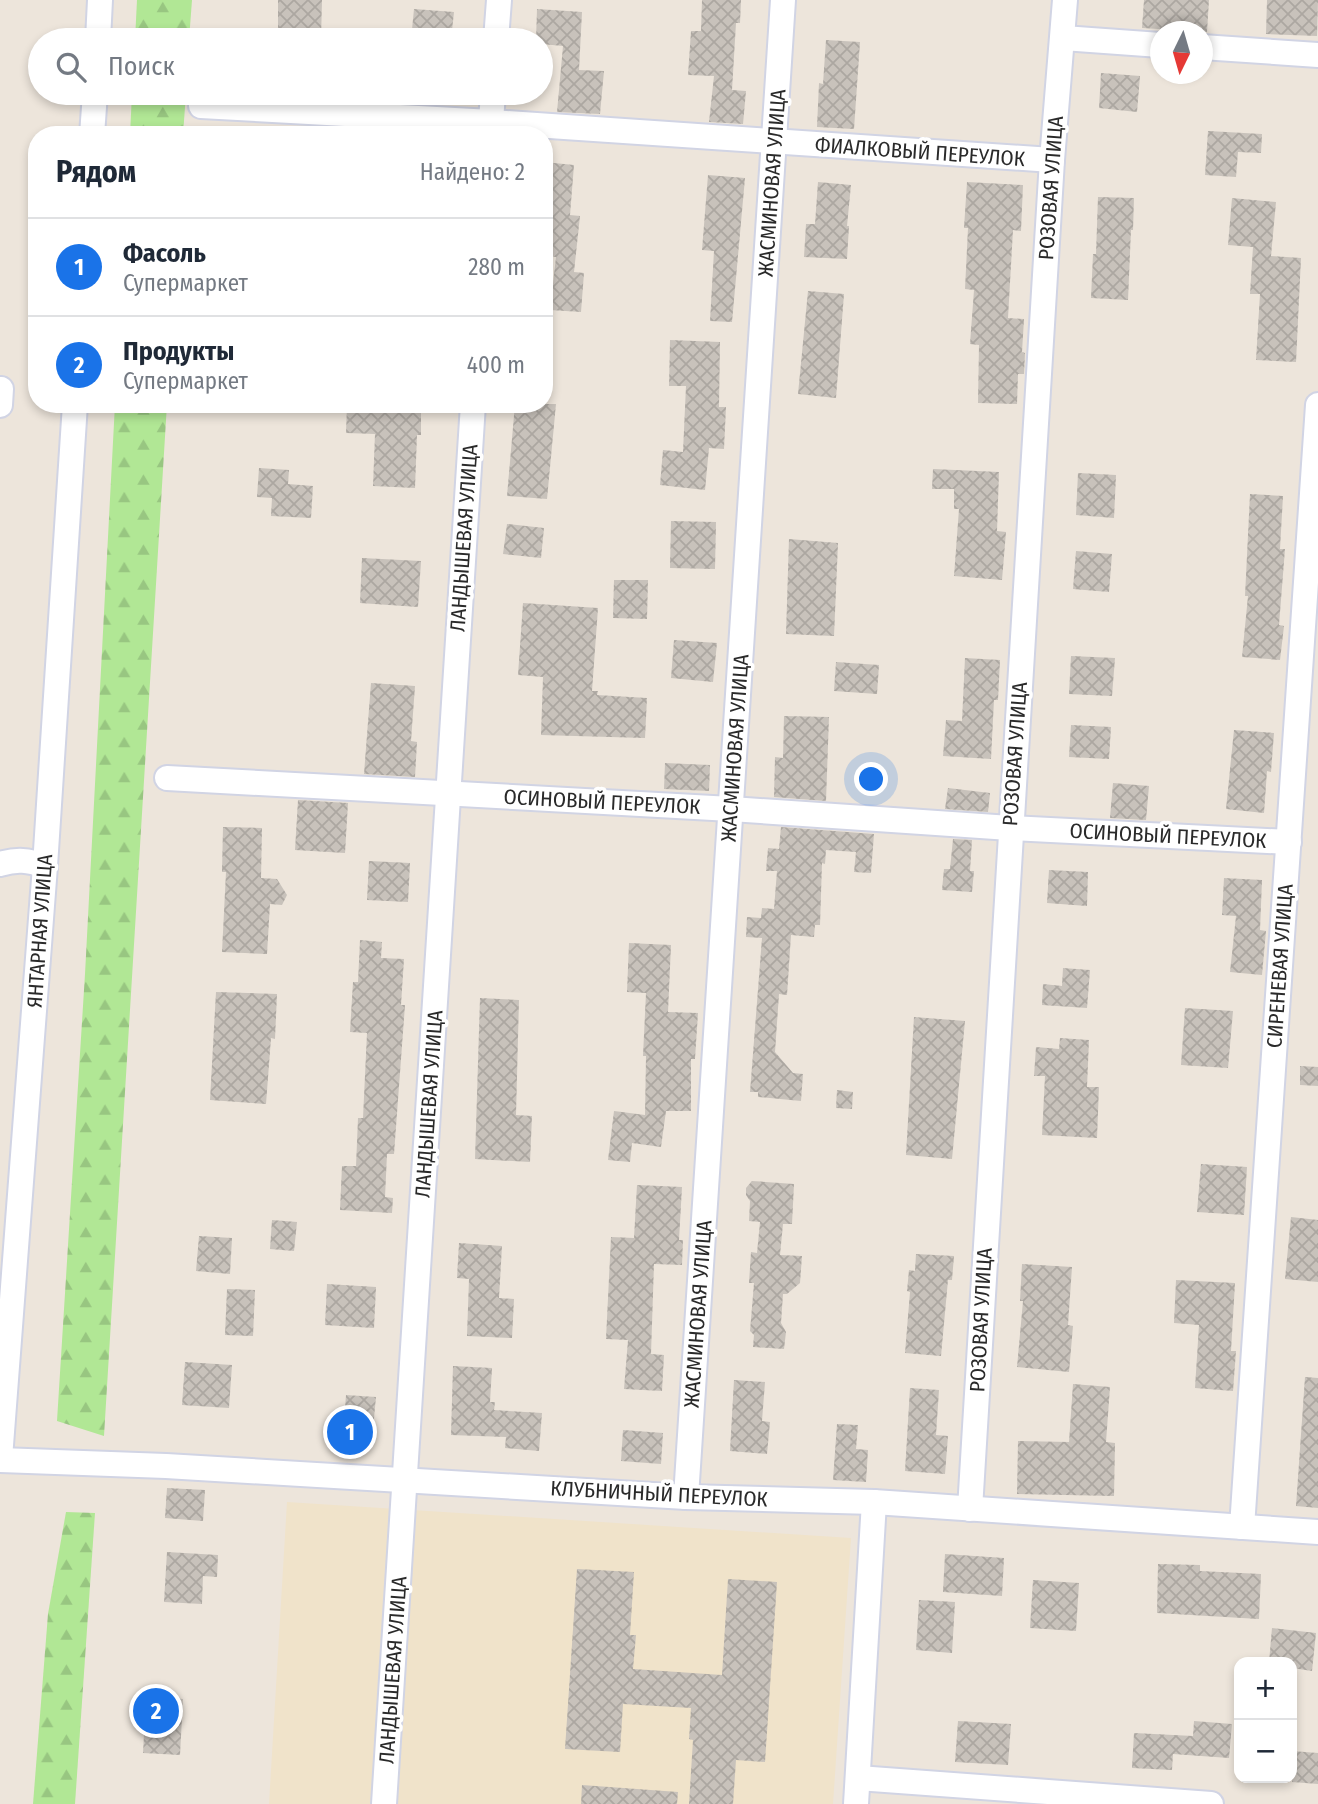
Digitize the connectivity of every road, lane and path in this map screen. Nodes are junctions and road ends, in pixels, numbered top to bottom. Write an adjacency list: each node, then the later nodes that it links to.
1 (100, 0): 5 (street)
2 (499, 0): 6 (street)
3 (783, 0): 18 (street, ЖАСМИНОВАЯ УЛИЦА)
4 (1065, 0): 7 (street, РОЗОВАЯ УЛИЦА)
5 (99, 28)
6 (497, 28)
7 (1063, 38): 8 (street); 19 (street, РОЗОВАЯ УЛИЦА)
8 (1150, 44)
9 (1213, 48): 10 (street)
10 (1318, 55)
11 (94, 105): 14 (street)
12 (492, 105): 16 (street)
13 (201, 106): 15 (street, ФИАЛКОВЫЙ ПЕРЕУЛОК)
14 (93, 126)
15 (452, 126)
16 (490, 126)
17 (553, 132): 18 (street, ФИАЛКОВЫЙ ПЕРЕУЛОК)
18 (774, 143): 19 (street, ФИАЛКОВЫЙ ПЕРЕУЛОК); 25 (street, ЖАСМИНОВАЯ УЛИЦА)
19 (1052, 160): 26 (street, РОЗОВАЯ УЛИЦА)
20 (1318, 405): 27 (street, СИРЕНЕВАЯ УЛИЦА)
21 (74, 413): 29 (street, ЯНТАРНАЯ УЛИЦА)
22 (472, 413): 24 (street, ЛАНДЫШЕВАЯ УЛИЦА)
23 (166, 778): 24 (street, ОСИНОВЫЙ ПЕРЕУЛОК)
24 (448, 794): 25 (street, ОСИНОВЫЙ ПЕРЕУЛОК); 32 (street, ЛАНДЫШЕВАЯ УЛИЦА)
25 (731, 809): 26 (street, ОСИНОВЫЙ ПЕРЕУЛОК); 33 (street, ЖАСМИНОВАЯ УЛИЦА)
26 (1010, 828): 27 (street, ОСИНОВЫЙ ПЕРЕУЛОК); 35 (street, РОЗОВАЯ УЛИЦА)
27 (1289, 842): 36 (street, СИРЕНЕВАЯ УЛИЦА)
28 (0, 864): 29 (street)
29 (45, 866): 30 (street, ЯНТАРНАЯ УЛИЦА)
30 (6, 1289): 31 (street, ЯНТАРНАЯ УЛИЦА)
31 (0, 1459): 32 (street, КЛУБНИЧНЫЙ ПЕРЕУЛОК)
32 (405, 1482): 33 (street, КЛУБНИЧНЫЙ ПЕРЕУЛОК); 39 (street, ЛАНДЫШЕВАЯ УЛИЦА)
33 (686, 1497): 34 (street, КЛУБНИЧНЫЙ ПЕРЕУЛОК)
34 (874, 1503): 35 (street, КЛУБНИЧНЫЙ ПЕРЕУЛОК); 38 (street)
35 (970, 1509): 36 (street, КЛУБНИЧНЫЙ ПЕРЕУЛОК)
36 (1242, 1527): 37 (street, КЛУБНИЧНЫЙ ПЕРЕУЛОК)
37 (1318, 1532)
38 (858, 1778): 40 (street); 41 (street)
39 (384, 1804)
40 (856, 1804)
41 (1211, 1804)

